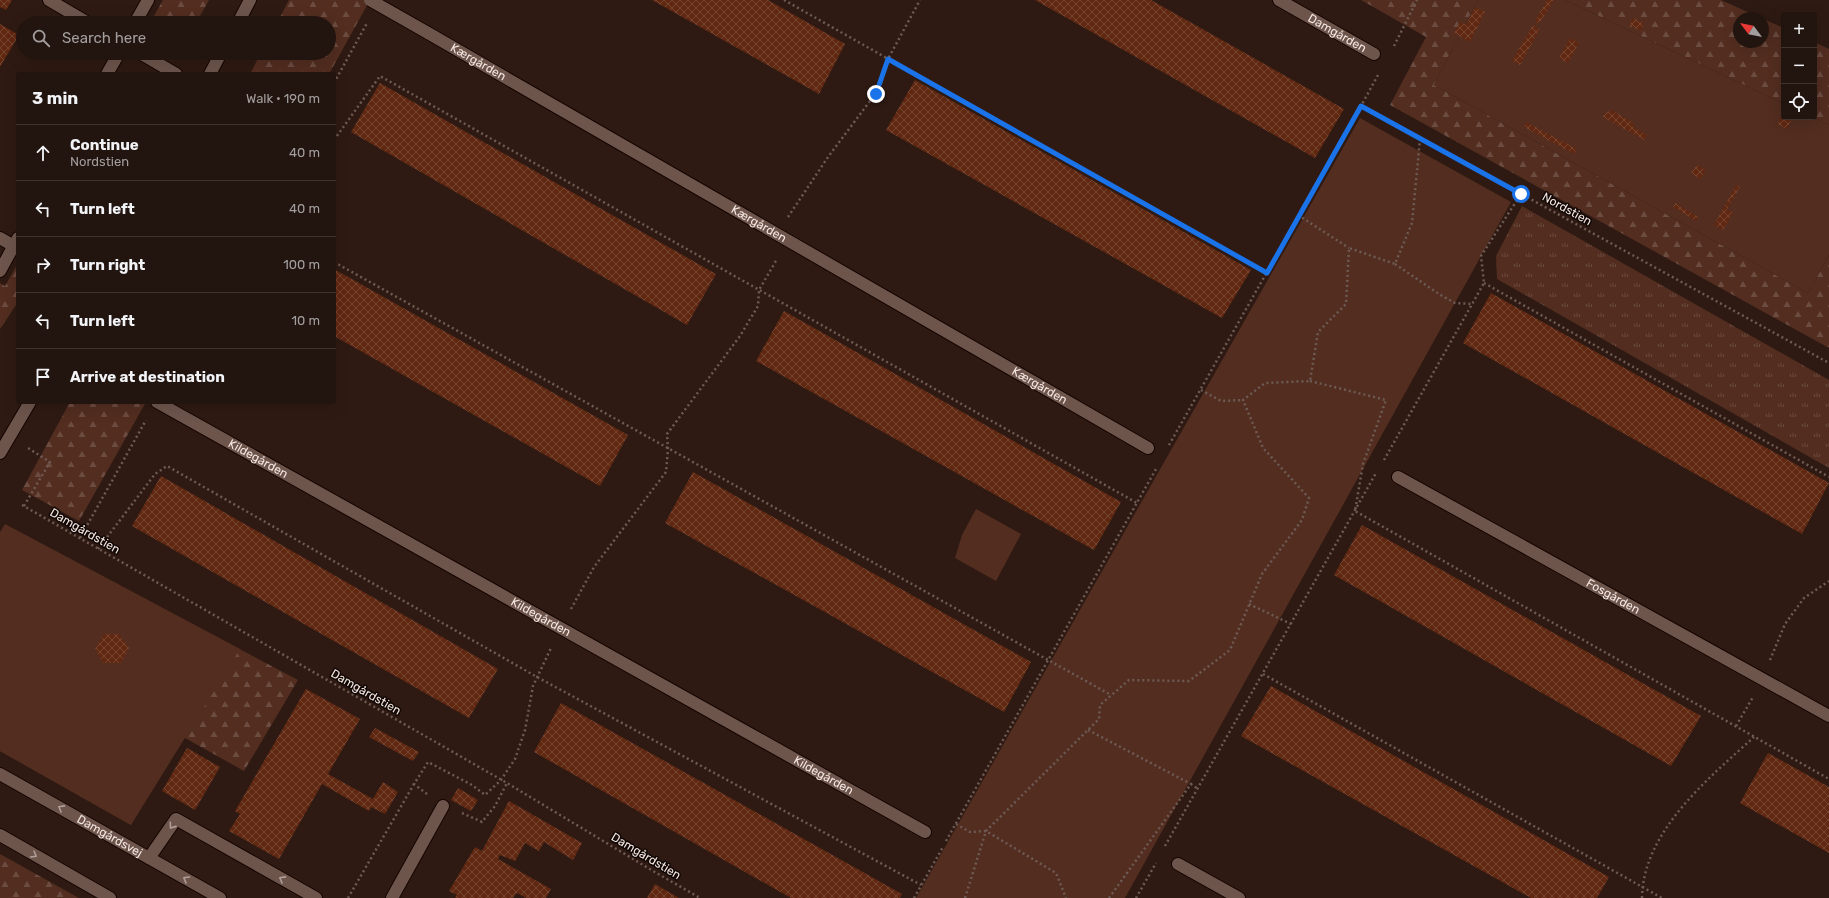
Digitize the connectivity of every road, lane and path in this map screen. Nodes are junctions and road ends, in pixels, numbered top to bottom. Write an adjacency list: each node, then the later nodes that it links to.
1 (49, 0): 9 (street)
2 (148, 0): 10 (street)
3 (250, 0): 11 (street)
4 (370, 0): 30 (street, Kærgården, bridge)
5 (784, 0): 15 (path)
6 (920, 0): 15 (path)
7 (1279, 0): 14 (street, Damgården)
8 (1417, 0): 13 (path)
9 (76, 16)
10 (139, 16)
11 (242, 16)
12 (369, 21): 23 (path)
13 (1392, 49)
14 (1374, 54)
15 (888, 59): 30 (path); 36 (path)
16 (115, 60): 20 (street)
17 (152, 60): 21 (street)
18 (217, 60): 22 (street)
19 (1381, 69): 24 (path)
20 (108, 72)
21 (173, 72)
22 (211, 72)
23 (336, 79)
24 (1361, 106): 26 (path, Nordstien); 28 (path)
25 (336, 137): 38 (path)
26 (1420, 139): 27 (path, Nordstien); 34 (path)
27 (1521, 194): 37 (path); 40 (path, Nordstien)
28 (1298, 215): 32 (path); 36 (path)
29 (0, 238): 31 (street)
30 (787, 240): 38 (path); 49 (street, Kærgården)
31 (16, 242): 35 (street)
32 (1349, 248): 34 (path); 41 (path)
33 (336, 263): 50 (path)
34 (1395, 264): 39 (path)
35 (0, 271)
36 (1267, 273): 42 (path)
37 (1484, 283): 39 (path); 54 (path)
38 (759, 290): 50 (path); 55 (path)
39 (1472, 304): 56 (path)
40 (1829, 363)
41 (1310, 381): 43 (path); 56 (path)
42 (1201, 390): 43 (path); 48 (path)
43 (1243, 400): 60 (path)
44 (29, 404): 47 (street)
45 (160, 404): 62 (street, Kildegården)
46 (148, 416): 57 (path)
47 (9, 437): 51 (street); 57 (path, Damgårdstien)
48 (1169, 446)
49 (1148, 448)
50 (668, 449): 62 (path); 63 (path)
51 (0, 453)
52 (1158, 465): 55 (path)
53 (1398, 477): 66 (street, Fosgården)
54 (1829, 477)
55 (1137, 503): 63 (path)
56 (1355, 511): 61 (path); 69 (path)
57 (80, 538): 58 (path, Damgårdstien)
58 (98, 549): 65 (path); 74 (path, Damgårdstien)
59 (1829, 581): 66 (path)
60 (1249, 604): 61 (path); 67 (path)
61 (1291, 624): 64 (path)
62 (561, 627): 65 (path); 83 (street, Kildegården)
63 (1048, 662): 67 (path); 81 (path)
64 (1263, 674): 78 (path); 90 (path)
65 (537, 677): 74 (path); 89 (path)
66 (1763, 679): 68 (street, Fosgården); 69 (path)
67 (1111, 696): 70 (path)
68 (1829, 716)
69 (1736, 726): 71 (path)
70 (1088, 730): 77 (path); 82 (path)
71 (1754, 737): 73 (path); 90 (path)
72 (0, 774): 86 (street, Damgårdsvej, one-way to 72)
73 (1829, 779)
74 (501, 780): 75 (path, Damgårdstien)
75 (508, 783): 80 (path); 96 (path, Damgårdstien)
76 (414, 784): 94 (path)
77 (1191, 784): 78 (path); 100 (path)
78 (1198, 789): 85 (path)
79 (443, 806): 95 (street)
80 (495, 806)
81 (956, 824): 82 (path); 89 (path)
82 (986, 831): 98 (path); 99 (path)
83 (925, 832)
84 (0, 835): 91 (street, one-way to 91)
85 (1165, 847)
86 (149, 858): 92 (street, Damgårdsvej, one-way to 86); 93 (street, one-way to 86)
87 (1158, 860): 101 (path)
88 (1178, 864): 102 (street)
89 (921, 885): 97 (path)
90 (1642, 887): 103 (path); 104 (path)
91 (110, 898)
92 (220, 898)
93 (316, 898)
94 (348, 898)
95 (392, 898)
96 (700, 898)
97 (914, 898)
98 (965, 898)
99 (1066, 898)
100 (1109, 898)
101 (1136, 898)
102 (1239, 898)
103 (1642, 898)
104 (1662, 898)

